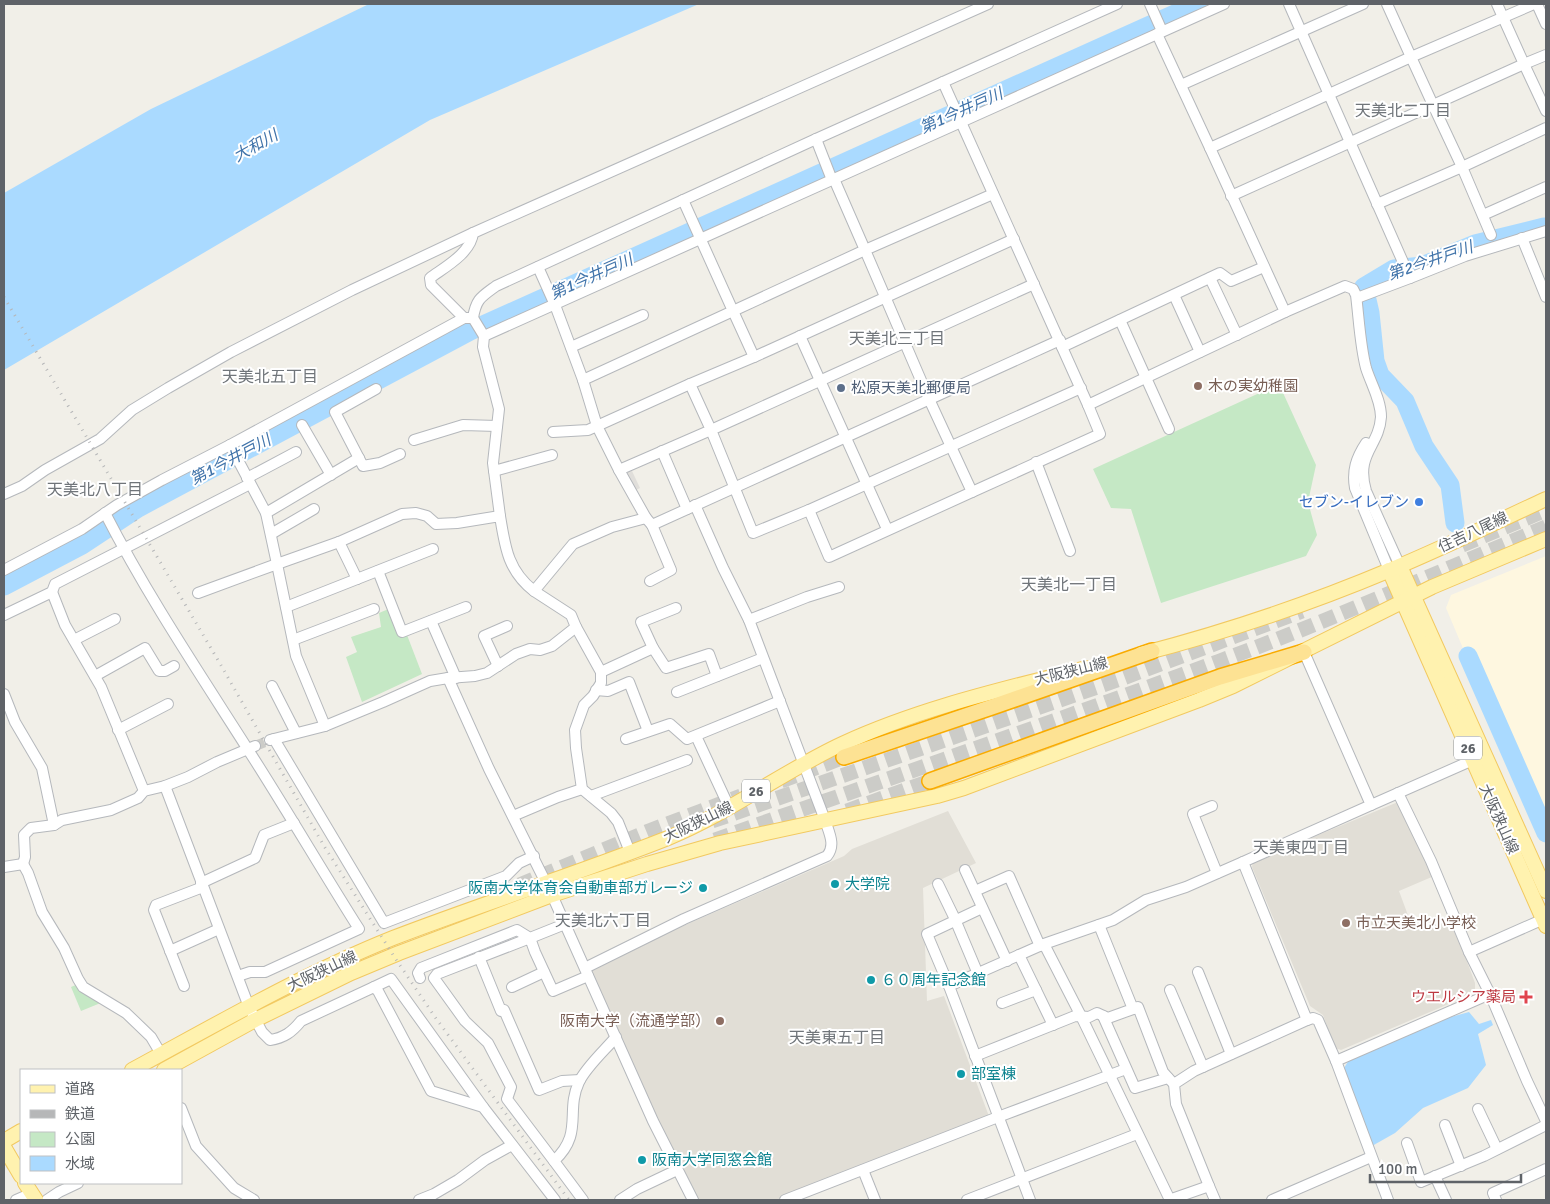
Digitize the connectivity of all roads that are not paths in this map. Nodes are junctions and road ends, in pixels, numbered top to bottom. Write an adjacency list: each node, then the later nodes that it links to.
1 (988, 4): 36 (street)
2 (1117, 4): 17 (street)
3 (1150, 4): 13 (street)
4 (1224, 4): 13 (street)
5 (1288, 4): 12 (street)
6 (1363, 4): 12 (street)
7 (1387, 4): 15 (street)
8 (1497, 4): 10 (street)
9 (1536, 4): 10 (street); 11 (street)
10 (1503, 18): 15 (street); 16 (street)
11 (1546, 24)
12 (1300, 31): 18 (street); 19 (street)
13 (1161, 32): 18 (street); 22 (street)
14 (1546, 55): 16 (street)
15 (1411, 57): 19 (street); 20 (street)
16 (1524, 64): 20 (street); 21 (street)
17 (943, 82): 22 (street); 24 (street)
18 (1181, 85): 26 (street)
19 (1328, 95): 25 (street); 26 (street)
20 (1432, 105): 25 (street); 27 (street)
21 (1546, 111)
22 (961, 121): 28 (street); 30 (street)
23 (1546, 128): 27 (street)
24 (816, 139): 28 (street); 32 (street)
25 (1349, 142): 31 (street); 33 (street)
26 (1210, 148): 31 (street)
27 (1462, 167): 33 (street); 34 (street)
28 (833, 180): 40 (street); 41 (street)
29 (1546, 187): 34 (street)
30 (993, 194): 39 (street); 41 (street)
31 (1231, 196): 43 (street)
32 (684, 200): 40 (street); 42 (street)
33 (1377, 204): 45 (street)
34 (1483, 215): 37 (street)
35 (1546, 231): 38 (street)
36 (473, 233): 55 (street); 96 (street)
37 (1491, 234)
38 (1522, 238): 45 (street); 50 (street)
39 (1014, 239): 46 (street); 49 (street)
40 (701, 240): 51 (street); 52 (street)
41 (865, 250): 49 (street); 52 (street)
42 (538, 267): 51 (street); 55 (street)
43 (1264, 267): 44 (street); 53 (street)
44 (1210, 278): 47 (street); 57 (street)
45 (1410, 278): 48 (street)
46 (1034, 284): 60 (street); 61 (street)
47 (1174, 295): 56 (street); 63 (street)
48 (1363, 296): 53 (street); 113 (street)
49 (885, 297): 59 (street); 60 (street)
50 (1546, 297)
51 (555, 304): 58 (street); 62 (street)
52 (732, 311): 64 (street); 66 (street)
53 (1285, 312): 57 (street)
54 (643, 315): 62 (street)
55 (470, 319): 58 (street); 82 (street)
56 (1120, 320): 61 (street); 65 (street)
57 (1237, 335): 63 (street)
58 (484, 336): 74 (street)
59 (800, 336): 64 (street); 67 (street)
60 (904, 343): 67 (street); 71 (street)
61 (1061, 343): 69 (street); 71 (street)
62 (571, 347): 66 (street)
63 (1200, 352): 65 (street)
64 (754, 357): 68 (street)
65 (1146, 378): 72 (street); 76 (street)
66 (583, 380): 75 (street)
67 (820, 381): 77 (street); 79 (street)
68 (690, 384): 75 (street); 77 (street)
69 (1081, 388): 72 (street); 81 (street)
70 (376, 389): 87 (street)
71 (929, 399): 79 (street); 81 (street)
72 (1088, 405): 88 (street)
73 (302, 425): 91 (street)
74 (497, 426): 80 (street); 89 (street)
75 (597, 426): 78 (street); 90 (street)
76 (1169, 429)
77 (710, 430): 83 (street); 94 (street)
78 (553, 432)
79 (845, 437): 93 (street); 94 (street)
80 (414, 440)
81 (950, 446): 93 (street); 95 (street)
82 (232, 448): 92 (street); 103 (street)
83 (662, 451): 90 (street); 98 (street)
84 (296, 452): 92 (street)
85 (400, 454): 87 (street)
86 (552, 455): 89 (street)
87 (359, 458): 91 (street)
88 (1036, 462): 95 (street); 111 (street)
89 (494, 470): 102 (street)
90 (619, 470): 104 (street)
91 (331, 475): 101 (street)
92 (248, 481): 101 (street); 110 (street)
93 (866, 484): 100 (street); 105 (street)
94 (734, 487): 98 (street); 100 (street)
95 (972, 492): 105 (street)
96 (4, 494)
97 (1546, 499): 113 (main road, 住吉八尾線)
98 (691, 507): 104 (street); 129 (street)
99 (314, 509): 106 (street)
100 (810, 510): 105 (street)
101 (266, 513): 106 (street)
102 (500, 516): 108 (street); 119 (street)
103 (107, 517): 110 (street); 114 (street)
104 (649, 521): 117 (street); 119 (street)
105 (887, 530)
106 (271, 534): 112 (street)
107 (1546, 539): 122 (main road)
108 (339, 542): 112 (street); 116 (street)
109 (433, 549): 115 (street)
110 (124, 550): 120 (street); 158 (street)
111 (1070, 551)
112 (277, 564): 121 (street); 123 (street)
113 (1395, 568): 122 (main road, 大阪狭山線 / 26); 136 (main road, 大阪狭山線 / 26)
114 (4, 570)
115 (378, 571): 116 (street); 130 (street)
116 (356, 579): 123 (street)
117 (650, 581)
118 (840, 587): 129 (street)
119 (534, 591): 132 (street)
120 (52, 592): 127 (street); 133 (street)
121 (198, 593)
122 (1409, 598): 137 (main road, 大阪狭山線); 161 (main road, 大阪狭山線 / 26); 187 (main road, 大阪狭山線 / 26)
123 (286, 607): 134 (street)
124 (466, 607): 130 (street)
125 (676, 608): 135 (street)
126 (374, 609): 134 (street)
127 (4, 615)
128 (115, 619): 133 (street)
129 (749, 620): 138 (street)
130 (432, 621): 144 (street)
131 (507, 626): 140 (street)
132 (576, 627): 140 (street); 141 (street)
133 (74, 640): 142 (street)
134 (293, 640): 152 (street)
135 (652, 648): 141 (street); 143 (street)
136 (1152, 651): 159 (highway); 162 (main road, 大阪狭山線 / 26)
137 (1304, 652): 163 (highway); 169 (street); 173 (main road, 大阪狭山線)
138 (763, 658): 143 (street); 149 (street)
139 (174, 666): 142 (street)
140 (498, 666): 144 (street)
141 (601, 672): 146 (street)
142 (94, 676): 153 (street)
143 (717, 676): 147 (street)
144 (452, 678): 152 (street); 172 (street)
145 (272, 686): 155 (street)
146 (596, 690): 154 (street); 165 (street)
147 (677, 692)
148 (4, 694): 151 (street)
149 (780, 701): 156 (street); 162 (street)
150 (168, 704): 153 (street)
151 (7, 714): 175 (street)
152 (325, 726): 155 (street)
153 (118, 730): 166 (street)
154 (648, 731): 156 (street); 157 (street)
155 (296, 733): 177 (street)
156 (696, 736): 171 (street)
157 (626, 739)
158 (252, 748): 164 (street); 174 (street)
159 (844, 757)
160 (687, 760): 168 (street)
161 (1473, 760): 167 (street); 191 (main road, 大阪狭山線 / 26)
162 (804, 764): 171 (main road, 大阪狭山線 / 26); 173 (street)
163 (930, 782)
164 (165, 786): 166 (street); 185 (street)
165 (582, 789): 168 (street); 172 (street)
166 (144, 791): 175 (street)
167 (1398, 793): 169 (street); 198 (street)
168 (591, 796): 176 (street)
169 (1372, 805): 178 (street)
170 (1212, 806): 182 (street)
171 (729, 807): 176 (main road, 大阪狭山線 / 26)
172 (513, 816): 177 (street)
173 (825, 820): 188 (main road, 大阪狭山線); 203 (street)
174 (294, 823): 185 (street); 206 (street)
175 (54, 824): 179 (street)
176 (630, 852): 183 (main road, 大阪狭山線 / 26)
177 (534, 856): 183 (street)
178 (1243, 862): 182 (street); 221 (street)
179 (23, 864): 180 (street); 224 (street)
180 (4, 867)
181 (965, 870): 186 (street)
182 (1217, 873): 193 (street)
183 (546, 882): 188 (street); 216 (main road, 大阪狭山線 / 26)
184 (938, 884): 190 (street)
185 (202, 885): 194 (street); 197 (street)
186 (975, 891): 189 (street); 196 (street)
187 (1546, 891)
188 (552, 895): 192 (street); 220 (main road, 大阪狭山線)
189 (982, 908): 190 (street); 201 (street)
190 (955, 921): 205 (street); 209 (street)
191 (1545, 921): 198 (street)
192 (565, 924): 195 (street); 203 (street)
193 (1099, 925): 196 (street); 217 (street)
194 (219, 929): 197 (street); 206 (street)
195 (530, 938): 200 (street); 202 (street); 207 (street)
196 (1042, 945): 199 (street); 218 (street)
197 (170, 951): 208 (street)
198 (1469, 952): 214 (street)
199 (1019, 955): 201 (street); 212 (street)
200 (479, 957): 233 (street); 249 (street)
201 (1006, 961): 205 (street)
202 (544, 972): 203 (street); 211 (street)
203 (587, 972): 223 (street)
204 (1198, 972): 225 (street)
205 (978, 974): 209 (street)
206 (238, 976): 216 (street)
207 (420, 978)
208 (184, 986)
209 (949, 986): 226 (street)
210 (374, 987): 220 (street); 235 (street); 235 (street)
211 (512, 988)
212 (1036, 990): 215 (street); 222 (street)
213 (1170, 990): 228 (street)
214 (1490, 994): 227 (street); 239 (street)
215 (1002, 1004)
216 (249, 1007): 220 (street); 224 (main road, 大阪狭山線 / 26)
217 (1133, 1010): 219 (street); 234 (street)
218 (1081, 1016): 219 (street); 222 (street); 232 (street)
219 (1103, 1016): 231 (street)
220 (255, 1020): 230 (main road, 大阪狭山線)
221 (1307, 1020): 225 (street); 227 (street)
222 (1052, 1025): 226 (street)
223 (616, 1037): 233 (street); 252 (street)
224 (161, 1054): 229 (main road, 大阪狭山線 / 26)
225 (1231, 1054): 228 (street)
226 (975, 1056): 238 (street)
227 (1336, 1062): 248 (street)
228 (1203, 1067): 234 (street)
229 (134, 1069)
230 (167, 1069)
231 (1126, 1069): 232 (street); 234 (street)
232 (1108, 1075): 238 (street); 242 (street)
233 (580, 1080): 249 (street)
234 (1171, 1081): 258 (street)
235 (483, 1107): 245 (street)
236 (1478, 1109): 246 (street)
237 (182, 1111): 262 (street)
238 (998, 1117): 253 (street); 256 (street)
239 (1546, 1123): 246 (street)
240 (1444, 1125): 250 (street)
241 (20, 1132): 243 (main road)
242 (1137, 1134): 256 (street); 272 (street)
243 (4, 1141)
244 (1406, 1143): 255 (street)
245 (512, 1146): 263 (street); 264 (street)
246 (1497, 1150): 250 (street)
247 (9, 1152): 254 (main road)
248 (1371, 1157): 274 (street); 275 (street)
249 (554, 1161): 265 (street)
250 (1461, 1166): 255 (street)
251 (1546, 1169): 277 (street)
252 (677, 1170): 266 (street); 267 (street)
253 (863, 1170): 268 (street); 269 (street)
254 (20, 1174)
255 (1435, 1176): 276 (street)
256 (1022, 1179): 270 (street); 271 (street)
257 (76, 1184): 261 (street)
258 (1209, 1186): 272 (street); 273 (street)
259 (31, 1192): 260 (street)
260 (16, 1200)
261 (47, 1200)
262 (254, 1200)
263 (419, 1200)
264 (554, 1200)
265 (583, 1200)
266 (620, 1200)
267 (693, 1200)
268 (785, 1200)
269 (875, 1200)
270 (967, 1200)
271 (1030, 1200)
272 (1170, 1200)
273 (1215, 1200)
274 (1272, 1200)
275 (1388, 1200)
276 (1446, 1200)
277 (1496, 1200)

